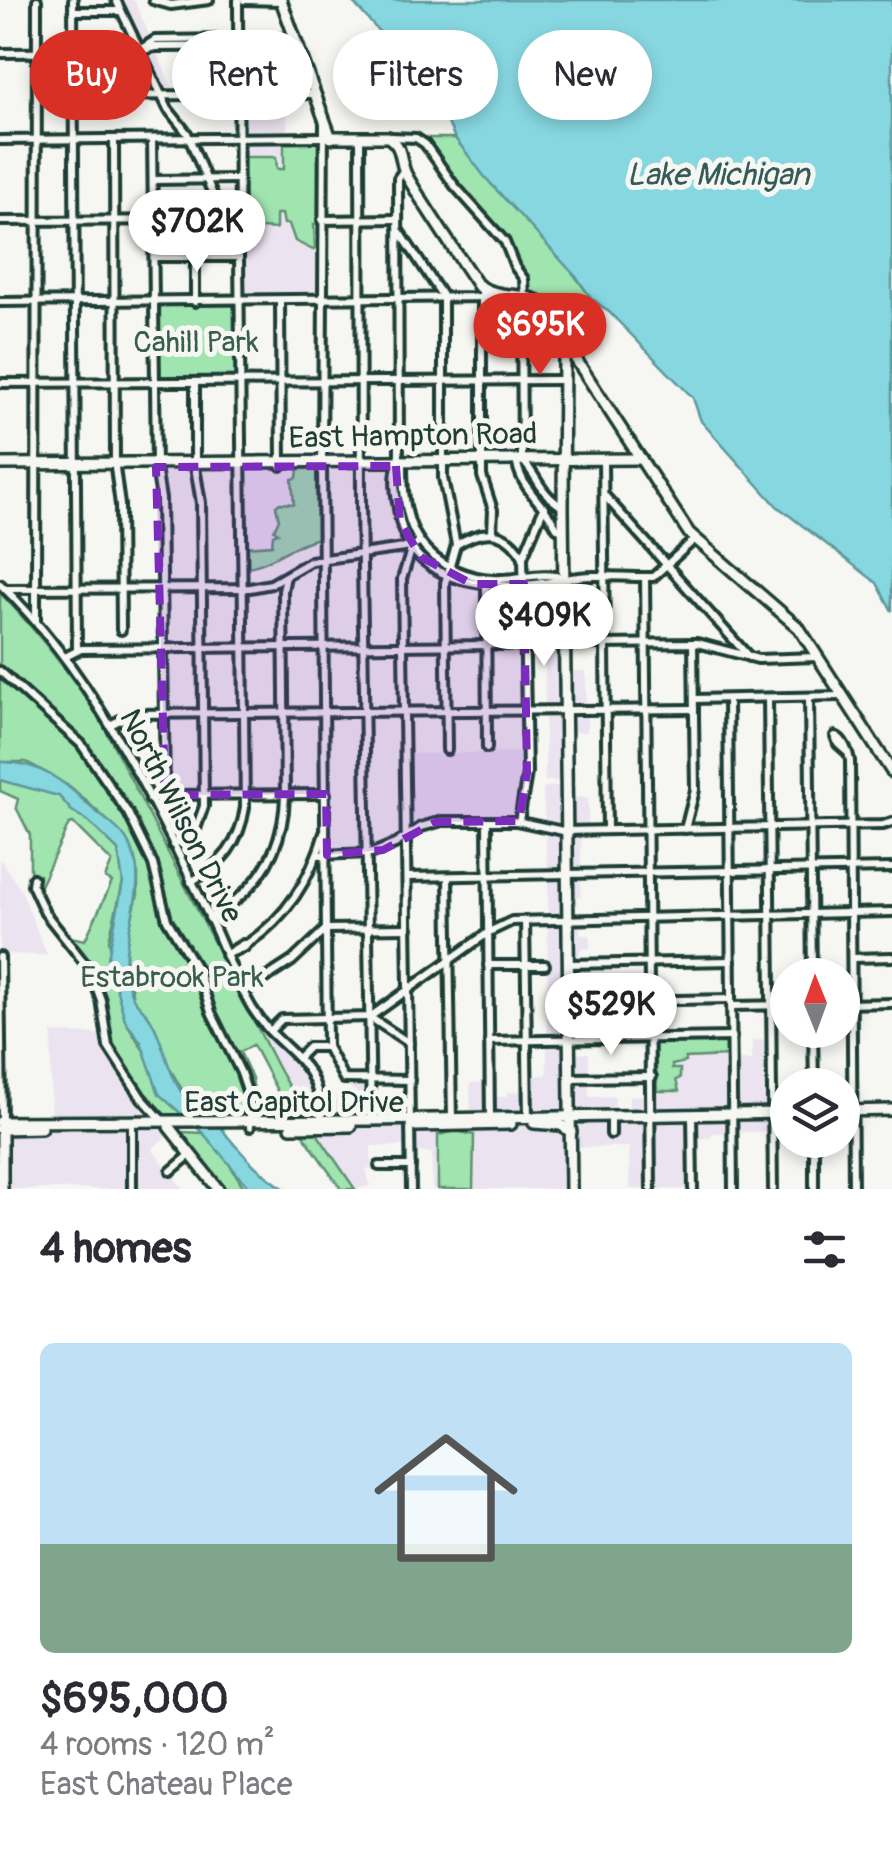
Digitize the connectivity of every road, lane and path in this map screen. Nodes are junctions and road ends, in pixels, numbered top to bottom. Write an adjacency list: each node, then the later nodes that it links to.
1 (36, 0): 10 (street)
2 (73, 0): 9 (street)
3 (116, 0): 8 (street)
4 (153, 0): 5 (street)
5 (209, 0)
6 (241, 0): 7 (street); 13 (street)
7 (281, 0): 14 (main road)
8 (121, 10): 9 (street); 12 (street)
9 (73, 11): 11 (street)
10 (36, 30)
11 (73, 30)
12 (130, 30)
13 (239, 30)
14 (292, 30)
15 (30, 52): 16 (street)
16 (0, 53)
17 (152, 76): 21 (street)
18 (313, 89): 19 (main road)
19 (315, 94): 27 (main road)
20 (152, 96): 21 (street)
21 (161, 96): 22 (street); 26 (street)
22 (172, 96)
23 (36, 120): 34 (street)
24 (74, 120): 35 (street)
25 (238, 120): 32 (street)
26 (180, 123): 30 (street); 31 (street)
27 (329, 132): 28 (main road); 32 (street); 49 (street)
28 (360, 138): 37 (main road); 42 (street)
29 (152, 139): 30 (street); 36 (street); 41 (street)
30 (180, 139): 31 (street)
31 (190, 139): 32 (street); 39 (street)
32 (238, 139): 40 (street)
33 (0, 140): 34 (street)
34 (36, 140): 35 (street); 44 (street)
35 (74, 140): 36 (street); 45 (street)
36 (114, 140): 51 (street)
37 (394, 140): 38 (main road); 57 (street)
38 (402, 165): 43 (street); 56 (main road)
39 (206, 179): 40 (street); 41 (street); 47 (street)
40 (238, 179): 48 (street)
41 (153, 180): 46 (street)
42 (360, 219): 43 (street); 49 (street); 61 (street)
43 (398, 219): 52 (street)
44 (36, 220): 45 (street); 50 (street); 63 (street)
45 (76, 220): 51 (street); 64 (street)
46 (153, 220): 47 (street); 51 (street); 54 (street)
47 (226, 220): 48 (street); 53 (street)
48 (238, 220): 53 (street)
49 (322, 220): 60 (street)
50 (0, 221)
51 (115, 221): 65 (street)
52 (398, 229): 58 (street); 59 (street)
53 (239, 256): 55 (street); 68 (street)
54 (154, 257): 55 (street); 66 (street)
55 (194, 257): 67 (street)
56 (487, 293): 57 (main road); 59 (street); 71 (street)
57 (524, 297): 70 (main road); 72 (street)
58 (399, 300): 59 (street); 61 (street); 74 (street)
59 (443, 300): 75 (street)
60 (322, 301): 61 (street); 69 (street); 80 (street)
61 (360, 301): 81 (street)
62 (0, 302): 63 (street)
63 (36, 302): 64 (street); 82 (street)
64 (76, 302): 65 (street); 83 (street)
65 (115, 302): 66 (street); 84 (street)
66 (154, 302): 67 (street); 76 (street)
67 (194, 302): 68 (street)
68 (239, 302): 69 (street); 78 (street)
69 (280, 302): 79 (street)
70 (568, 348): 73 (main road); 86 (main road)
71 (482, 380): 72 (street); 75 (street); 90 (street)
72 (522, 380): 73 (street); 91 (street)
73 (564, 380): 88 (main road)
74 (399, 381): 75 (street); 81 (street); 94 (street)
75 (443, 381): 89 (street)
76 (156, 382): 77 (street); 84 (street); 95 (street)
77 (195, 382): 78 (street); 96 (street)
78 (239, 382): 79 (street); 97 (street)
79 (280, 382): 80 (street); 98 (street)
80 (322, 382): 81 (street); 92 (street)
81 (360, 382): 93 (street)
82 (36, 383): 83 (street); 85 (street); 100 (street)
83 (77, 383): 84 (street); 101 (street)
84 (115, 383): 102 (street)
85 (0, 384)
86 (640, 459): 87 (main road, East Hampton Road); 108 (main road)
87 (602, 460): 88 (main road, East Hampton Road); 103 (street)
88 (563, 461): 91 (main road, East Hampton Road); 105 (main road)
89 (443, 463): 90 (main road, East Hampton Road); 94 (main road, East Hampton Road); 110 (street)
90 (482, 463): 91 (main road, East Hampton Road); 107 (street)
91 (522, 463): 104 (street); 105 (street)
92 (322, 464): 93 (main road, East Hampton Road); 98 (main road, East Hampton Road); 113 (street)
93 (361, 464): 94 (main road, East Hampton Road); 111 (street)
94 (399, 464): 109 (street)
95 (156, 465): 96 (main road, East Hampton Road); 102 (main road, East Hampton Road); 124 (street)
96 (194, 465): 97 (main road, East Hampton Road); 125 (street)
97 (241, 465): 98 (main road, East Hampton Road); 126 (street)
98 (281, 465)
99 (0, 466): 100 (main road, East Hampton Road)
100 (37, 466): 101 (main road, East Hampton Road); 127 (street)
101 (77, 466): 102 (main road, East Hampton Road); 128 (street)
102 (115, 466): 129 (street)
103 (604, 495): 114 (street); 117 (street)
104 (544, 508): 106 (street); 112 (street)
105 (563, 508): 106 (main road)
106 (563, 530): 119 (main road)
107 (492, 532): 110 (street); 112 (street)
108 (694, 540): 114 (street); 150 (main road)
109 (415, 545): 111 (street); 115 (street); 139 (street)
110 (456, 545): 115 (street)
111 (363, 553): 113 (street); 143 (street)
112 (522, 556): 120 (street)
113 (324, 559): 116 (street); 142 (street)
114 (667, 565): 118 (street); 133 (street)
115 (447, 570): 121 (street); 140 (street)
116 (286, 576): 122 (street); 130 (street)
117 (604, 578): 118 (street); 119 (street); 136 (street)
118 (645, 578): 137 (street)
119 (564, 579): 120 (street); 135 (main road)
120 (524, 580): 121 (street); 138 (street)
121 (487, 583): 141 (street)
122 (271, 584): 126 (street); 130 (street)
123 (3, 586): 127 (street); 131 (street, North Wilson Drive)
124 (162, 588): 125 (street); 129 (street); 144 (street)
125 (202, 588): 126 (street); 145 (street)
126 (242, 588): 146 (street)
127 (36, 589): 128 (street); 131 (street)
128 (78, 589): 129 (street); 149 (street)
129 (121, 589): 132 (street)
130 (283, 595): 147 (street)
131 (36, 622): 151 (street, North Wilson Drive)
132 (121, 630)
133 (732, 637): 148 (street); 152 (street)
134 (693, 643): 137 (street); 148 (street); 157 (street)
135 (565, 644): 136 (street); 138 (street); 163 (main road)
136 (605, 644): 137 (street); 160 (street)
137 (646, 644): 161 (street)
138 (525, 645): 141 (street); 162 (street)
139 (404, 646): 140 (street); 143 (street); 165 (street)
140 (445, 646): 141 (street); 166 (street)
141 (486, 646): 167 (street)
142 (324, 647): 143 (street); 147 (street); 169 (street)
143 (365, 647): 164 (street)
144 (163, 648): 145 (street); 149 (street); 170 (street)
145 (203, 648): 146 (street); 171 (street)
146 (243, 648): 147 (street); 172 (street)
147 (283, 648): 168 (street)
148 (723, 648): 152 (street)
149 (76, 650): 151 (street)
150 (817, 657): 152 (street); 154 (main road)
151 (64, 658): 173 (street, North Wilson Drive)
152 (750, 658)
153 (0, 671): 280 (street)
154 (842, 696): 155 (street); 177 (main road)
155 (809, 697): 156 (street); 189 (street)
156 (768, 698): 158 (street); 190 (street)
157 (694, 699): 158 (street); 159 (street)
158 (728, 699): 192 (street)
159 (694, 709): 161 (street); 191 (street)
160 (606, 710): 161 (street); 163 (street); 194 (street)
161 (647, 710): 193 (street)
162 (526, 711): 163 (street); 167 (street); 185 (street)
163 (566, 711): 195 (main road)
164 (366, 712): 165 (street); 169 (street); 198 (street)
165 (406, 712): 166 (street); 196 (street)
166 (446, 712): 167 (street); 175 (street)
167 (486, 712): 174 (street)
168 (284, 713): 169 (street); 172 (street); 181 (street)
169 (326, 713): 178 (street)
170 (164, 714): 171 (street); 173 (street); 182 (street)
171 (204, 714): 172 (street); 179 (street)
172 (244, 714): 180 (street)
173 (110, 725): 183 (street, North Wilson Drive)
174 (487, 748)
175 (447, 750)
176 (847, 752): 187 (street)
177 (892, 772)
178 (326, 794): 181 (street); 188 (street)
179 (204, 795): 180 (street); 182 (street); 197 (street)
180 (245, 795): 181 (street); 212 (street)
181 (286, 795): 218 (street)
182 (165, 796): 183 (street)
183 (150, 800): 197 (street, North Wilson Drive)
184 (487, 820): 185 (street); 196 (street); 210 (street)
185 (519, 822): 195 (street)
186 (892, 822): 187 (street)
187 (851, 825): 189 (street); 201 (street)
188 (326, 826): 199 (street); 200 (street)
189 (811, 826): 190 (street); 204 (street)
190 (770, 827): 192 (street); 203 (street)
191 (686, 828): 192 (street); 193 (street)
192 (729, 828): 205 (street)
193 (648, 829): 194 (street); 206 (street)
194 (607, 830): 195 (street)
195 (567, 831): 207 (main road)
196 (408, 836): 198 (street); 208 (street)
197 (173, 846): 212 (street, North Wilson Drive)
198 (369, 854): 200 (street); 223 (street)
199 (318, 855): 200 (street); 226 (street)
200 (327, 855): 222 (street)
201 (852, 868): 202 (street); 204 (street); 214 (street)
202 (892, 868)
203 (770, 869): 204 (street); 205 (street); 215 (street)
204 (811, 869): 216 (street)
205 (730, 870): 206 (street); 217 (street)
206 (649, 872): 207 (street); 219 (street)
207 (568, 875): 210 (street); 220 (main road)
208 (408, 876): 209 (street); 224 (street)
209 (448, 876): 210 (street); 232 (street)
210 (488, 876): 225 (street)
211 (33, 878): 262 (street)
212 (192, 882): 218 (street, North Wilson Drive)
213 (892, 912): 214 (street)
214 (852, 913): 216 (street); 231 (street)
215 (771, 914): 216 (street); 217 (street); 229 (street)
216 (812, 914): 230 (street)
217 (730, 915): 219 (street); 233 (street)
218 (210, 918): 226 (street, North Wilson Drive)
219 (649, 918): 220 (street); 234 (street)
220 (568, 919): 221 (street); 236 (main road)
221 (525, 920): 225 (street); 238 (street)
222 (326, 928): 223 (street); 240 (street); 248 (street)
223 (369, 928): 224 (street); 247 (street)
224 (408, 928): 239 (street)
225 (489, 932): 232 (street); 237 (street)
226 (226, 952): 240 (street, North Wilson Drive)
227 (1, 957): 283 (street)
228 (892, 957): 231 (street)
229 (771, 958)
230 (812, 958)
231 (853, 958)
232 (450, 960): 239 (street); 274 (street)
233 (731, 961): 234 (street); 243 (street)
234 (650, 962): 236 (street); 241 (street)
235 (544, 964): 238 (street)
236 (569, 964): 242 (main road)
237 (488, 965): 238 (street); 252 (street)
238 (526, 965): 253 (street)
239 (409, 988): 247 (street); 255 (street)
240 (246, 991): 249 (street, North Wilson Drive)
241 (650, 1000): 242 (street); 243 (street); 251 (street)
242 (569, 1002): 254 (main road)
243 (732, 1002): 246 (street); 250 (street)
244 (892, 1003): 245 (street)
245 (860, 1004)
246 (770, 1005)
247 (370, 1017): 248 (street); 255 (street); 260 (street)
248 (326, 1018): 249 (street); 256 (street)
249 (270, 1031): 257 (street, North Wilson Drive)
250 (732, 1037): 251 (street); 266 (street)
251 (651, 1038): 254 (street); 258 (street)
252 (489, 1041): 253 (street); 275 (street)
253 (526, 1041): 254 (street); 272 (street)
254 (570, 1041): 259 (main road)
255 (409, 1043): 261 (street)
256 (326, 1046): 257 (street); 260 (street)
257 (299, 1057): 276 (street, North Wilson Drive)
258 (652, 1077): 259 (street); 269 (street)
259 (570, 1078): 279 (main road)
260 (370, 1080): 261 (street); 270 (street)
261 (410, 1080): 278 (street)
262 (151, 1108): 273 (main road); 282 (street)
263 (892, 1110): 264 (main road)
264 (860, 1111)
265 (770, 1113): 266 (main road, East Capitol Drive)
266 (733, 1114): 267 (main road, East Capitol Drive); 301 (street)
267 (692, 1115): 269 (main road, East Capitol Drive); 300 (street)
268 (611, 1116): 269 (main road, East Capitol Drive); 279 (main road, East Capitol Drive); 286 (street)
269 (652, 1116): 299 (street)
270 (371, 1120): 277 (main road, East Capitol Drive); 278 (main road, East Capitol Drive)
271 (293, 1121): 276 (main road, East Capitol Drive); 280 (main road, East Capitol Drive); 284 (main road)
272 (531, 1121): 275 (main road, East Capitol Drive); 275 (main road, East Capitol Drive); 279 (main road, East Capitol Drive); 279 (main road)
273 (146, 1122): 281 (main road, East Capitol Drive); 282 (main road, East Capitol Drive)
274 (452, 1122): 275 (main road, East Capitol Drive); 278 (main road, East Capitol Drive)
275 (490, 1122)
276 (322, 1123): 277 (main road); 284 (main road, East Capitol Drive)
277 (351, 1123): 278 (main road, East Capitol Drive)
278 (410, 1123): 292 (street)
279 (571, 1123): 298 (main road)
280 (250, 1124): 284 (main road, East Capitol Drive); 285 (main road, East Capitol Drive)
281 (132, 1125): 282 (main road, East Capitol Drive); 283 (main road, East Capitol Drive); 295 (street)
282 (166, 1125): 285 (main road, East Capitol Drive); 287 (main road)
283 (1, 1126): 294 (main road)
284 (280, 1127)
285 (182, 1129): 287 (main road)
286 (611, 1134)
287 (189, 1153): 293 (street); 296 (main road)
288 (773, 1158): 302 (street)
289 (814, 1158): 303 (street)
290 (851, 1158): 304 (street)
291 (379, 1166): 292 (street)
292 (411, 1166): 297 (street)
293 (171, 1171)
294 (2, 1189)
295 (132, 1189)
296 (218, 1189)
297 (411, 1189)
298 (571, 1189)
299 (651, 1189)
300 (692, 1189)
301 (733, 1189)
302 (773, 1189)
303 (814, 1189)
304 (853, 1189)

